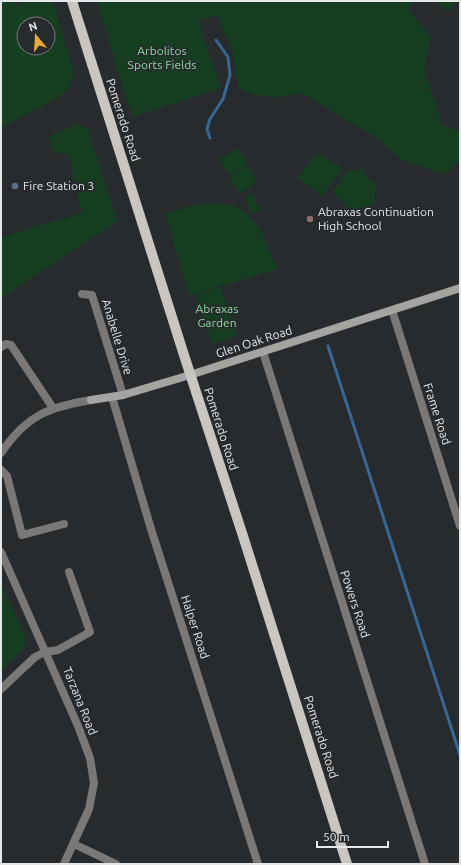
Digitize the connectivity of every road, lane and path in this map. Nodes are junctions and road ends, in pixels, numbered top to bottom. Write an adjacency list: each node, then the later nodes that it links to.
1 (72, 1): 7 (main road, Pomerado Road)
2 (460, 288): 4 (street, Glen Oak Road)
3 (82, 294): 8 (street, Anabelle Drive)
4 (392, 310): 6 (street, Glen Oak Road); 14 (street, Frame Road)
5 (1, 347): 10 (street)
6 (263, 352): 7 (street, Glen Oak Road); 24 (street, Powers Road)
7 (190, 375): 8 (street, Glen Oak Road); 23 (main road, Pomerado Road)
8 (123, 395): 9 (street, Glen Oak Road)
9 (112, 397): 10 (street, Glen Oak Road); 22 (street, Halper Road)
10 (53, 408): 11 (street)
11 (1, 453)
12 (1, 470): 13 (street)
13 (64, 524)
14 (460, 526)
15 (1, 552): 17 (street, Tarzana Road)
16 (69, 572): 17 (street)
17 (46, 652): 18 (street); 19 (street, Tarzana Road)
18 (1, 689)
19 (74, 844): 20 (street, Tarzana Road); 21 (street)
20 (64, 864)
21 (116, 864)
22 (258, 864)
23 (347, 864)
24 (425, 864)

